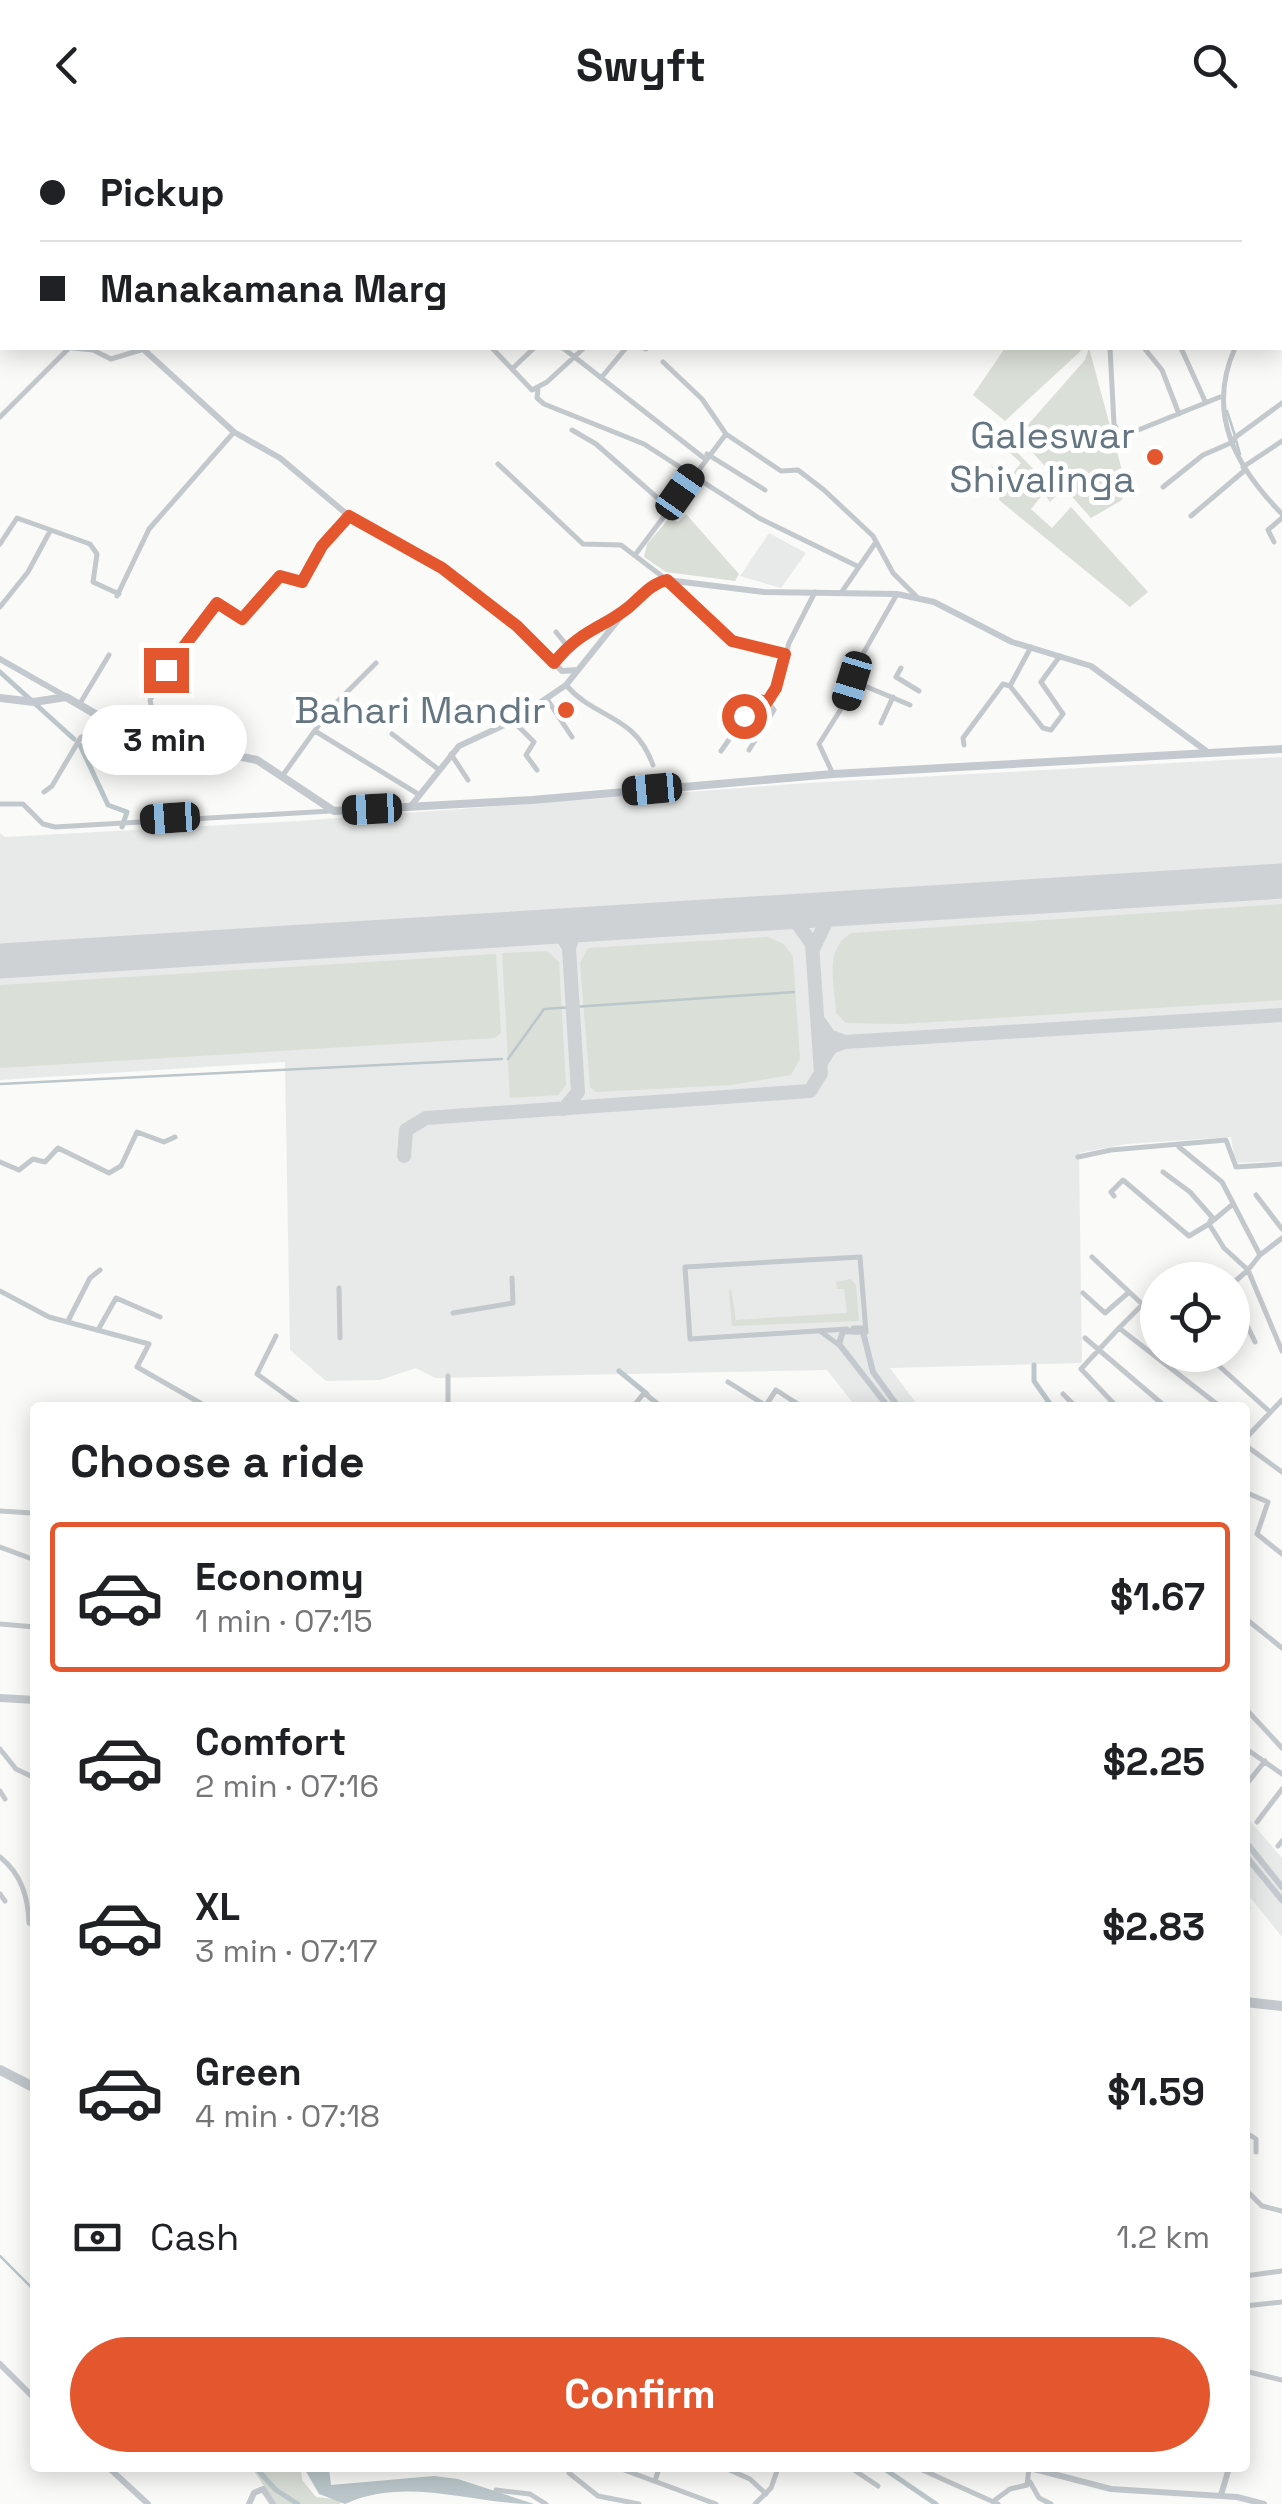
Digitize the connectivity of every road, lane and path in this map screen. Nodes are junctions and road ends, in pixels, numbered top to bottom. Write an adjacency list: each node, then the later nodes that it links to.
1 (69, 350): 23 (street)
2 (94, 350): 3 (street)
3 (138, 350)
4 (145, 350): 25 (street)
5 (494, 350): 16 (street)
6 (532, 350): 16 (street)
7 (565, 350): 14 (street)
8 (582, 350): 14 (street)
9 (624, 350): 17 (street)
10 (1110, 350): 22 (street)
11 (1146, 350): 22 (street)
12 (1182, 350): 20 (street)
13 (1234, 350): 19 (street)
14 (574, 357): 17 (street); 18 (street)
15 (662, 362): 26 (street)
16 (512, 370): 18 (street)
17 (601, 378): 29 (street)
18 (538, 389): 32 (street)
19 (1220, 397): 20 (street); 27 (street)
20 (1206, 401): 22 (street)
21 (1282, 403): 27 (street)
22 (1179, 414)
23 (0, 417)
24 (572, 430): 35 (street)
25 (234, 432): 36 (street); 39 (street)
26 (726, 434): 29 (street); 40 (street)
27 (1233, 441): 31 (street); 33 (street)
28 (1282, 441): 31 (street)
29 (706, 456): 32 (street); 34 (street)
30 (498, 464): 43 (street)
31 (1243, 469): 37 (street); 38 (street)
32 (692, 475): 35 (street); 44 (street)
33 (1162, 487)
34 (765, 490)
35 (668, 508): 43 (street)
36 (349, 516): 60 (street); 82 (street)
37 (1191, 516)
38 (1282, 516): 41 (street)
39 (49, 533): 42 (street); 50 (street)
40 (876, 542): 44 (street); 49 (street)
41 (1274, 542)
42 (0, 544)
43 (635, 555): 45 (street)
44 (857, 566): 47 (street)
45 (667, 580): 46 (street); 51 (street); 55 (street)
46 (815, 592): 47 (street); 55 (street)
47 (841, 593): 48 (street)
48 (897, 594): 49 (street); 64 (street)
49 (917, 598): 54 (street)
50 (0, 607)
51 (626, 609): 53 (street); 62 (street)
52 (556, 632): 53 (street)
53 (568, 647): 60 (street)
54 (1031, 647): 57 (street); 66 (street)
55 (785, 654): 73 (street)
56 (109, 655): 74 (street)
57 (1060, 656): 66 (street); 88 (street)
58 (0, 658): 69 (street)
59 (376, 663): 79 (street)
60 (554, 663): 62 (street)
61 (901, 668): 63 (street)
62 (578, 670): 65 (street)
63 (896, 677): 67 (street); 68 (street)
64 (852, 681): 68 (street); 92 (street)
65 (566, 686): 72 (street); 89 (street)
66 (1010, 686): 83 (street)
67 (919, 692)
68 (886, 693): 70 (street)
69 (66, 697): 71 (main road); 74 (main road)
70 (894, 697): 75 (street); 78 (street)
71 (0, 698)
72 (548, 699): 77 (street); 81 (street)
73 (767, 702): 85 (street); 86 (street)
74 (79, 705): 76 (main road)
75 (910, 705)
76 (104, 720): 82 (main road); 95 (street)
77 (513, 721): 87 (street); 91 (street)
78 (881, 723)
79 (315, 731): 93 (street); 96 (street)
80 (392, 734): 90 (street)
81 (572, 737)
82 (158, 740): 93 (main road)
83 (964, 746)
84 (1282, 749): 88 (main road)
85 (721, 750)
86 (749, 750)
87 (451, 754): 90 (street); 94 (street)
88 (1210, 754): 92 (main road)
89 (654, 765)
90 (438, 769): 96 (street)
91 (537, 770)
92 (833, 774): 98 (main road)
93 (282, 776): 99 (main road)
94 (468, 780)
95 (44, 792)
96 (418, 794): 98 (street)
97 (0, 804): 99 (street)
98 (410, 807): 99 (main road)
99 (334, 811)
100 (176, 1137): 103 (street)
101 (1179, 1146): 108 (street)
102 (1078, 1158): 104 (street)
103 (0, 1162)
104 (1282, 1164)
105 (1163, 1172): 109 (street)
106 (1256, 1195): 110 (street)
107 (1114, 1196): 109 (street)
108 (1233, 1204): 109 (street); 112 (street)
109 (1209, 1224): 114 (street)
110 (1282, 1229)
111 (1282, 1238): 112 (street)
112 (1260, 1255): 115 (street)
113 (1092, 1257): 122 (street)
114 (1239, 1262)
115 (1250, 1268)
116 (100, 1270): 127 (street)
117 (1250, 1275): 141 (street)
118 (512, 1278): 125 (street)
119 (339, 1288): 135 (street)
120 (0, 1291): 127 (street)
121 (1083, 1292): 122 (street)
122 (1128, 1293): 123 (street)
123 (1140, 1305)
124 (1140, 1307): 130 (street)
125 (454, 1313)
126 (160, 1317): 131 (street)
127 (68, 1322): 131 (street)
128 (852, 1328): 129 (street); 132 (street); 137 (street); 139 (street)
129 (865, 1328): 132 (street); 137 (street)
130 (1119, 1328): 140 (street); 160 (street)
131 (98, 1330): 147 (street)
132 (815, 1331): 139 (street)
133 (1250, 1333): 138 (street)
134 (276, 1336): 148 (street)
135 (340, 1338)
136 (1085, 1338): 140 (street)
137 (866, 1339): 156 (street)
138 (1254, 1342)
139 (841, 1347): 155 (street)
140 (1099, 1350): 158 (street); 159 (street)
141 (1282, 1351)
142 (1226, 1372): 161 (street)
143 (448, 1376): 149 (street)
144 (728, 1382): 152 (street)
145 (1063, 1394): 157 (street)
146 (1282, 1400): 161 (street)
147 (199, 1402)
148 (296, 1402)
149 (448, 1402)
150 (637, 1402): 151 (street)
151 (655, 1402)
152 (758, 1402)
153 (767, 1402): 154 (street)
154 (795, 1402)
155 (884, 1402)
156 (896, 1402)
157 (1072, 1402)
158 (1112, 1402)
159 (1160, 1402)
160 (1214, 1402)
161 (1270, 1412): 162 (street)
162 (1250, 1426)
163 (1250, 1446): 164 (street)
164 (1282, 1472)
165 (1250, 1494): 169 (street)
166 (0, 1510): 167 (street)
167 (30, 1513)
168 (0, 1546): 170 (street)
169 (1282, 1554)
170 (30, 1558)
171 (1250, 1622): 174 (street)
172 (0, 1624): 173 (street)
173 (30, 1626)
174 (1282, 1648)
175 (0, 1698): 176 (main road)
176 (30, 1700)
177 (1250, 1713): 178 (street)
178 (1282, 1748)
179 (0, 1749): 183 (street)
180 (1250, 1752): 181 (street)
181 (1265, 1762): 182 (street); 184 (street)
182 (1282, 1774)
183 (30, 1776)
184 (1250, 1779)
185 (1282, 1789): 187 (street)
186 (0, 1791): 188 (street)
187 (1274, 1799): 189 (street); 190 (street)
188 (5, 1800)
189 (1282, 1804)
190 (1257, 1822)
191 (1250, 1847): 194 (street)
192 (0, 1857): 196 (street)
193 (1250, 1860): 195 (street)
194 (1282, 1887)
195 (1282, 1900)
196 (30, 1923)
197 (1250, 2003): 198 (highway)
198 (1282, 2006)
199 (0, 2070): 200 (highway)
200 (30, 2085)
201 (1250, 2136): 202 (street)
202 (1256, 2152)
203 (1250, 2194): 204 (street)
204 (1282, 2212)
205 (1282, 2271): 206 (street)
206 (1250, 2275)
207 (1282, 2302): 208 (street)
208 (1250, 2305)
209 (0, 2364): 212 (street)
210 (1250, 2372): 211 (street)
211 (1282, 2380)
212 (30, 2394)
213 (113, 2472): 235 (street)
214 (570, 2472): 239 (street)
215 (631, 2472): 227 (street)
216 (658, 2472): 227 (street)
217 (732, 2472): 230 (street)
218 (776, 2472): 230 (street)
219 (857, 2472): 228 (street)
220 (927, 2472): 225 (street)
221 (935, 2472): 225 (street)
222 (1030, 2472): 226 (street)
223 (1045, 2472): 231 (street)
224 (1227, 2472): 231 (street)
225 (933, 2475): 233 (street)
226 (1030, 2481): 233 (street); 242 (street)
227 (655, 2482): 232 (street)
228 (878, 2486)
229 (496, 2490): 238 (street)
230 (766, 2494): 241 (street)
231 (1221, 2496): 234 (street)
232 (701, 2502): 240 (street)
233 (996, 2502)
234 (1252, 2502): 243 (street)
235 (148, 2504)
236 (248, 2504): 237 (street)
237 (273, 2504)
238 (546, 2504)
239 (639, 2504)
240 (716, 2504)
241 (755, 2504)
242 (1052, 2504)
243 (1264, 2504)

